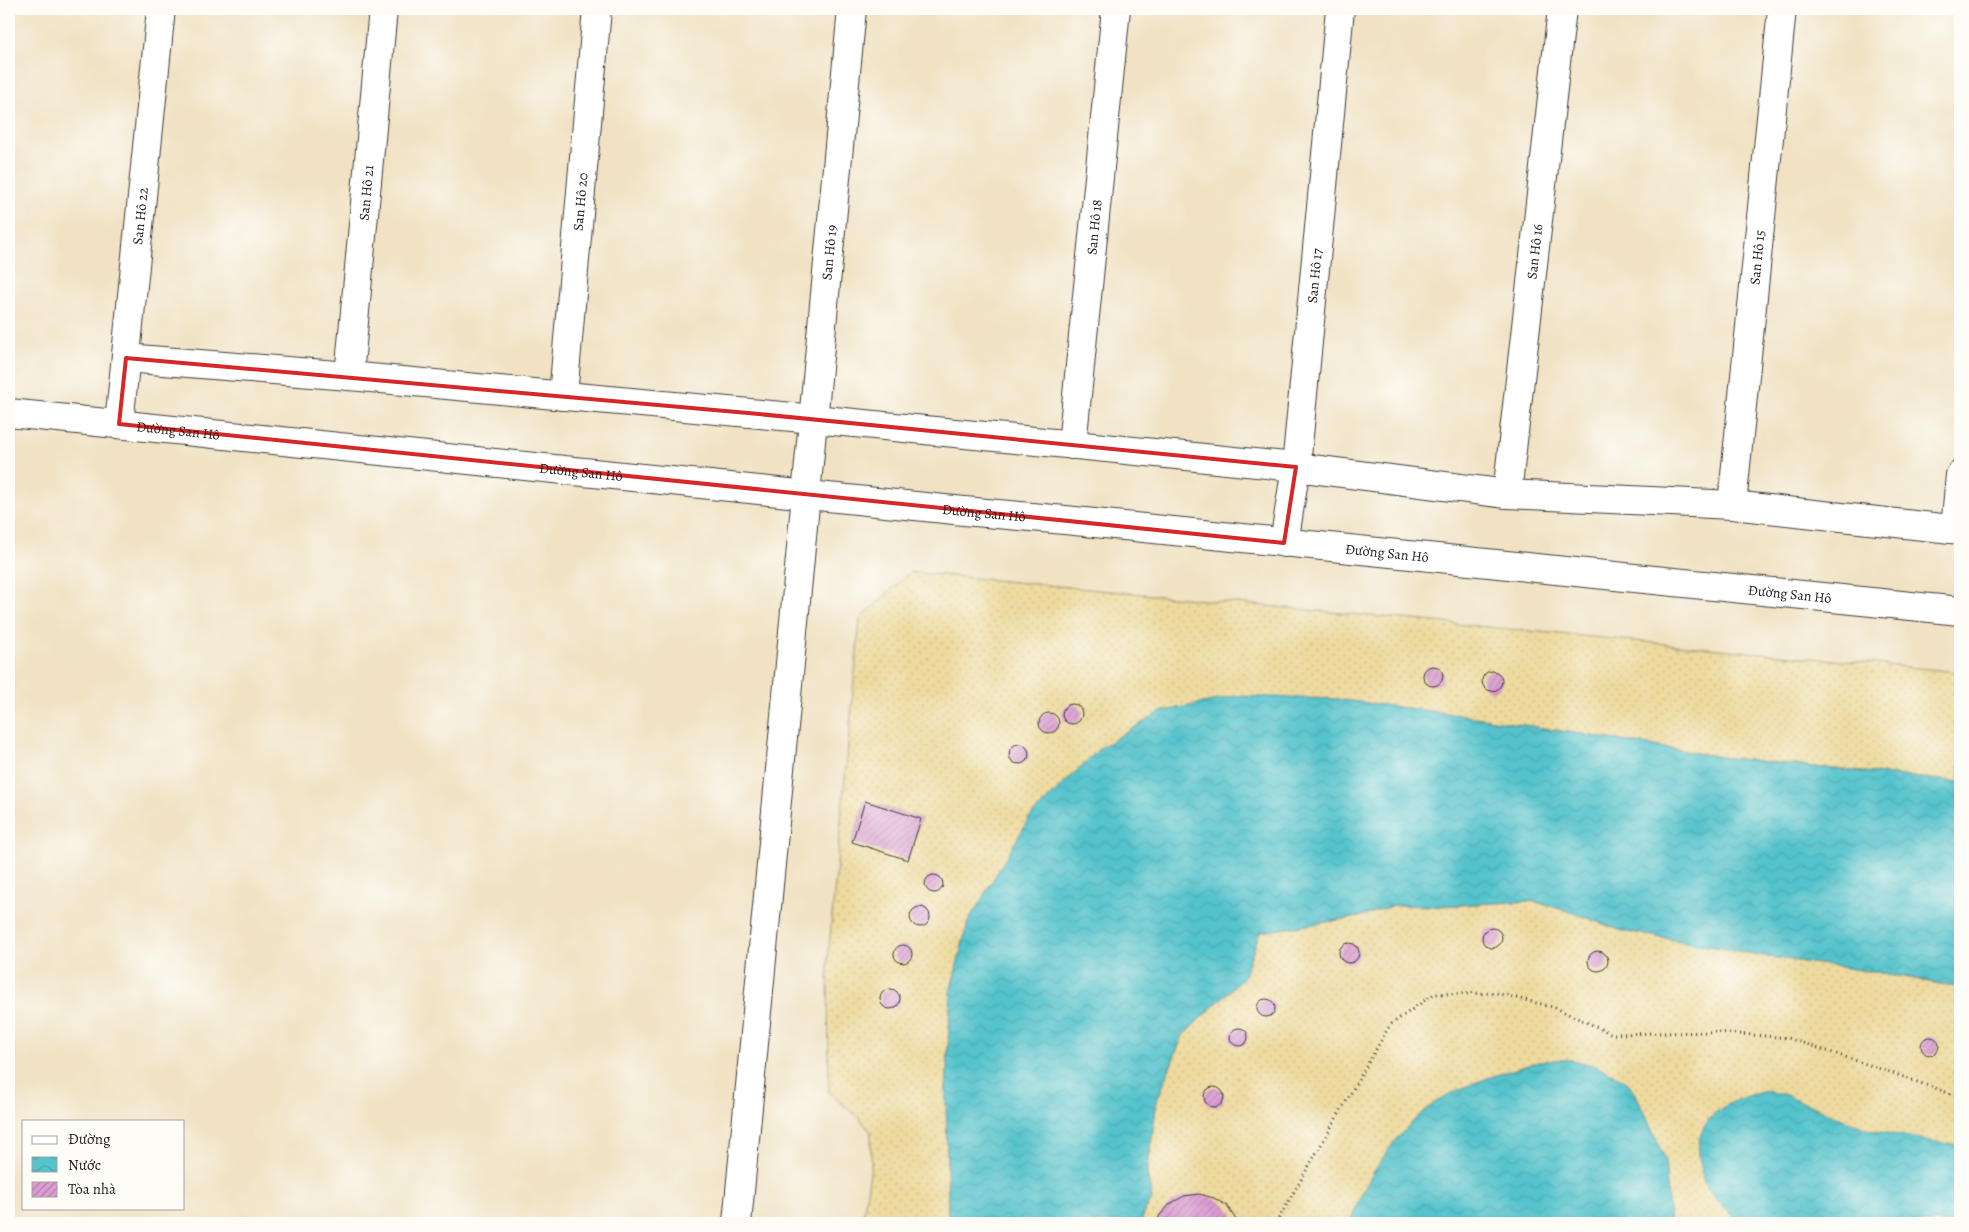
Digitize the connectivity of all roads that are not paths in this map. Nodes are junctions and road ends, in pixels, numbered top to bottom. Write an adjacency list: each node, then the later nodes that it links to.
1 (162, 9): 9 (street, San Hô 22)
2 (383, 9): 10 (street, San Hô 21)
3 (597, 9): 11 (street, San Hô 20)
4 (852, 9): 13 (street, San Hô 19)
5 (1116, 9): 15 (street, San Hô 18)
6 (1340, 9): 16 (street, San Hô 17)
7 (1562, 9): 18 (street, San Hô 16)
8 (1782, 9): 20 (street, San Hô 15)
9 (126, 358): 10 (street); 14 (street, San Hô 22)
10 (349, 376): 11 (street)
11 (563, 396): 13 (street)
12 (9, 413): 14 (street, Đường San Hô)
13 (814, 419): 15 (street); 19 (street, San Hô 19)
14 (119, 424): 19 (street, Đường San Hô)
15 (1072, 445): 16 (street)
16 (1296, 467): 18 (street); 22 (street, San Hô 17)
17 (1960, 475): 21 (street)
18 (1507, 494): 20 (street)
19 (807, 495): 22 (street, Đường San Hô); 24 (street, San Hô 19)
20 (1732, 505): 21 (street)
21 (1957, 529)
22 (1284, 543): 23 (street, Đường San Hô)
23 (1960, 611)
24 (737, 1223)

